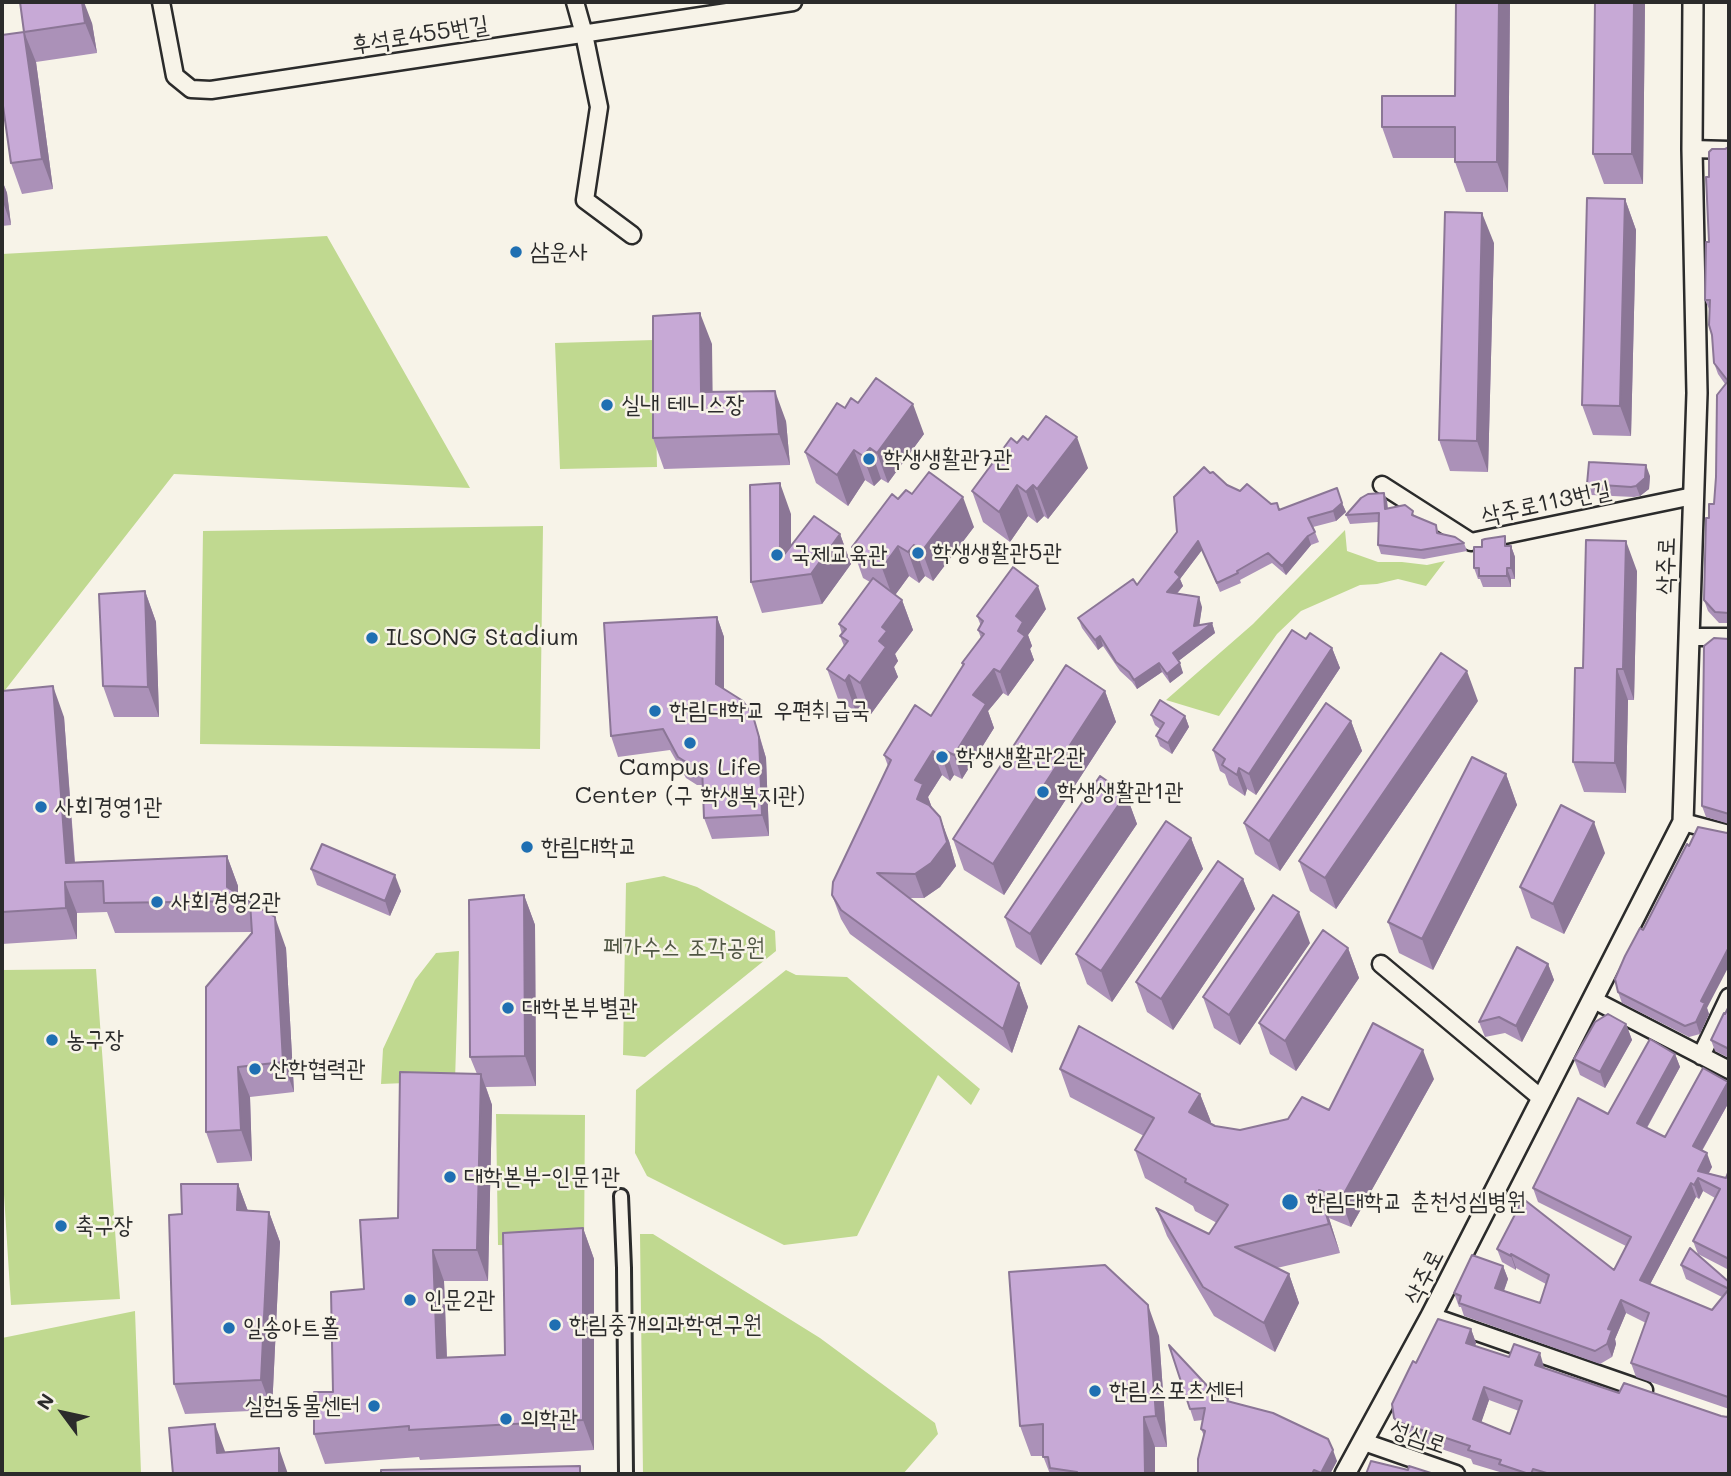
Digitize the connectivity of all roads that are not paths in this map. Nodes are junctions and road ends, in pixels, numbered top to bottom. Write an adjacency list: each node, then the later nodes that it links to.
1 (161, 2): 5 (street, 후석로455번길)
2 (575, 2): 5 (street)
3 (793, 2): 5 (street, 후석로455번길)
4 (1693, 2): 6 (street, 삭주로)
5 (584, 34): 8 (street)
6 (1692, 149): 7 (street); 10 (street, 삭주로)
7 (1729, 150)
8 (632, 235)
9 (1382, 485): 10 (street, 삭주로113번길)
10 (1693, 496): 11 (street, 삭주로)
11 (1688, 637): 12 (street); 13 (street, 삭주로)
12 (1729, 637)
13 (1683, 822): 14 (street); 17 (street, 삭주로)
14 (1729, 834)
15 (1381, 964): 20 (street)
16 (1729, 997): 18 (street)
17 (1592, 999): 18 (street); 20 (street, 삭주로)
18 (1701, 1056): 19 (street)
19 (1729, 1070)
20 (1541, 1098): 22 (street, 삭주로)
21 (621, 1196): 25 (street)
22 (1431, 1316): 23 (street); 24 (street, 삭주로)
23 (1664, 1398)
24 (1364, 1442): 26 (street, 삭주로); 27 (street, 성심로)
25 (626, 1474)
26 (1345, 1474)
27 (1456, 1474)

